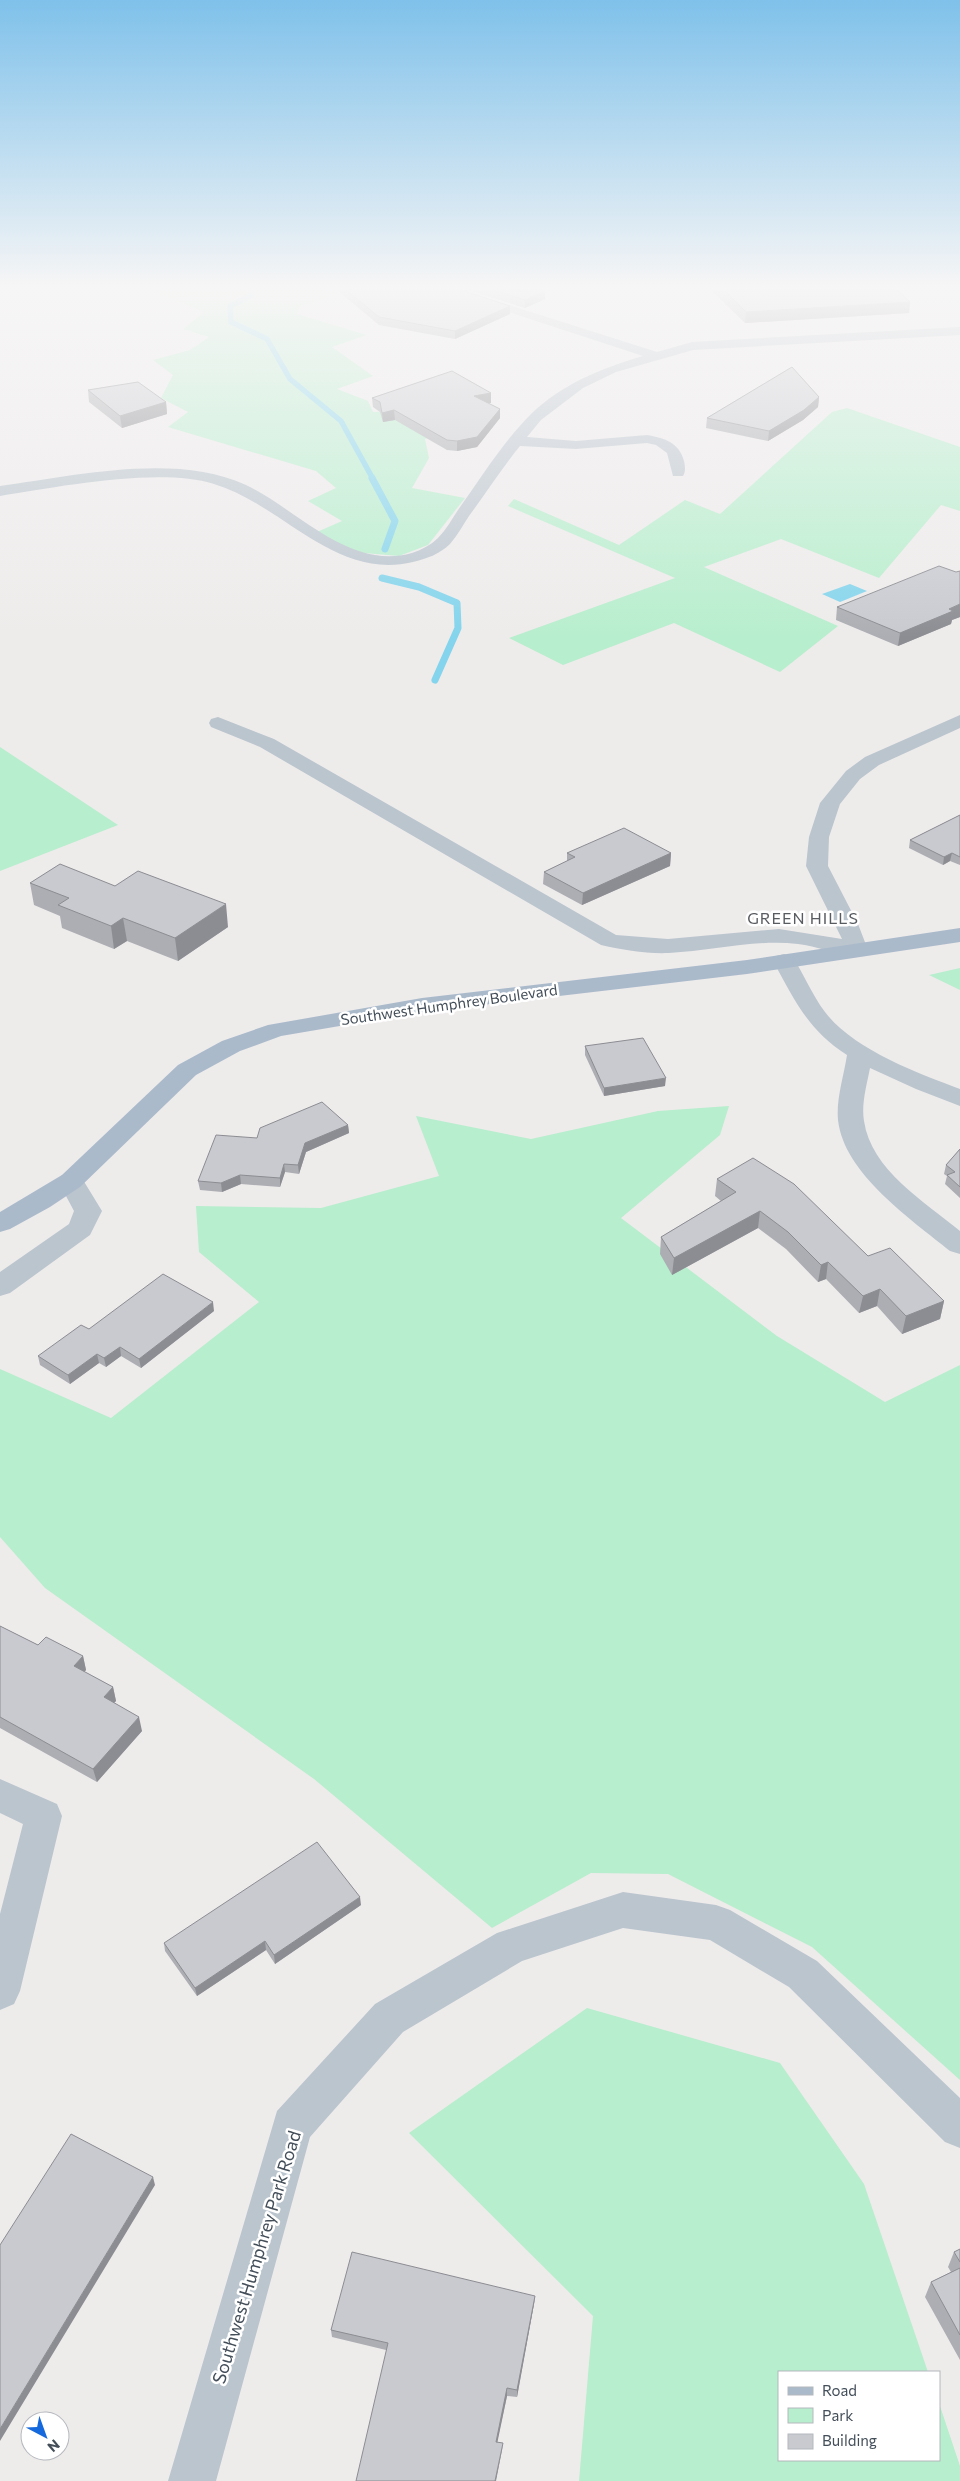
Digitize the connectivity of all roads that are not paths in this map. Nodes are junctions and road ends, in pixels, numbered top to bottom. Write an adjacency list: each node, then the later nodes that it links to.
1 (551, 406): 2 (street)
2 (516, 441): 3 (street); 4 (street)
3 (678, 473)
4 (0, 491)
5 (960, 721): 8 (street)
6 (218, 723): 8 (street)
7 (960, 935): 8 (main road, Southwest Humphrey Boulevard)
8 (858, 950): 9 (main road, Southwest Humphrey Boulevard)
9 (784, 961): 10 (street); 12 (main road, Southwest Humphrey Boulevard)
10 (860, 1053): 11 (street); 14 (street)
11 (960, 1098)
12 (71, 1181): 13 (main road, Southwest Humphrey Boulevard); 15 (street)
13 (0, 1223)
14 (960, 1245)
15 (0, 1286)
16 (0, 1795): 17 (street)
17 (0, 1991)
18 (960, 2127): 19 (street, Southwest Humphrey Park Road)
19 (192, 2481)

